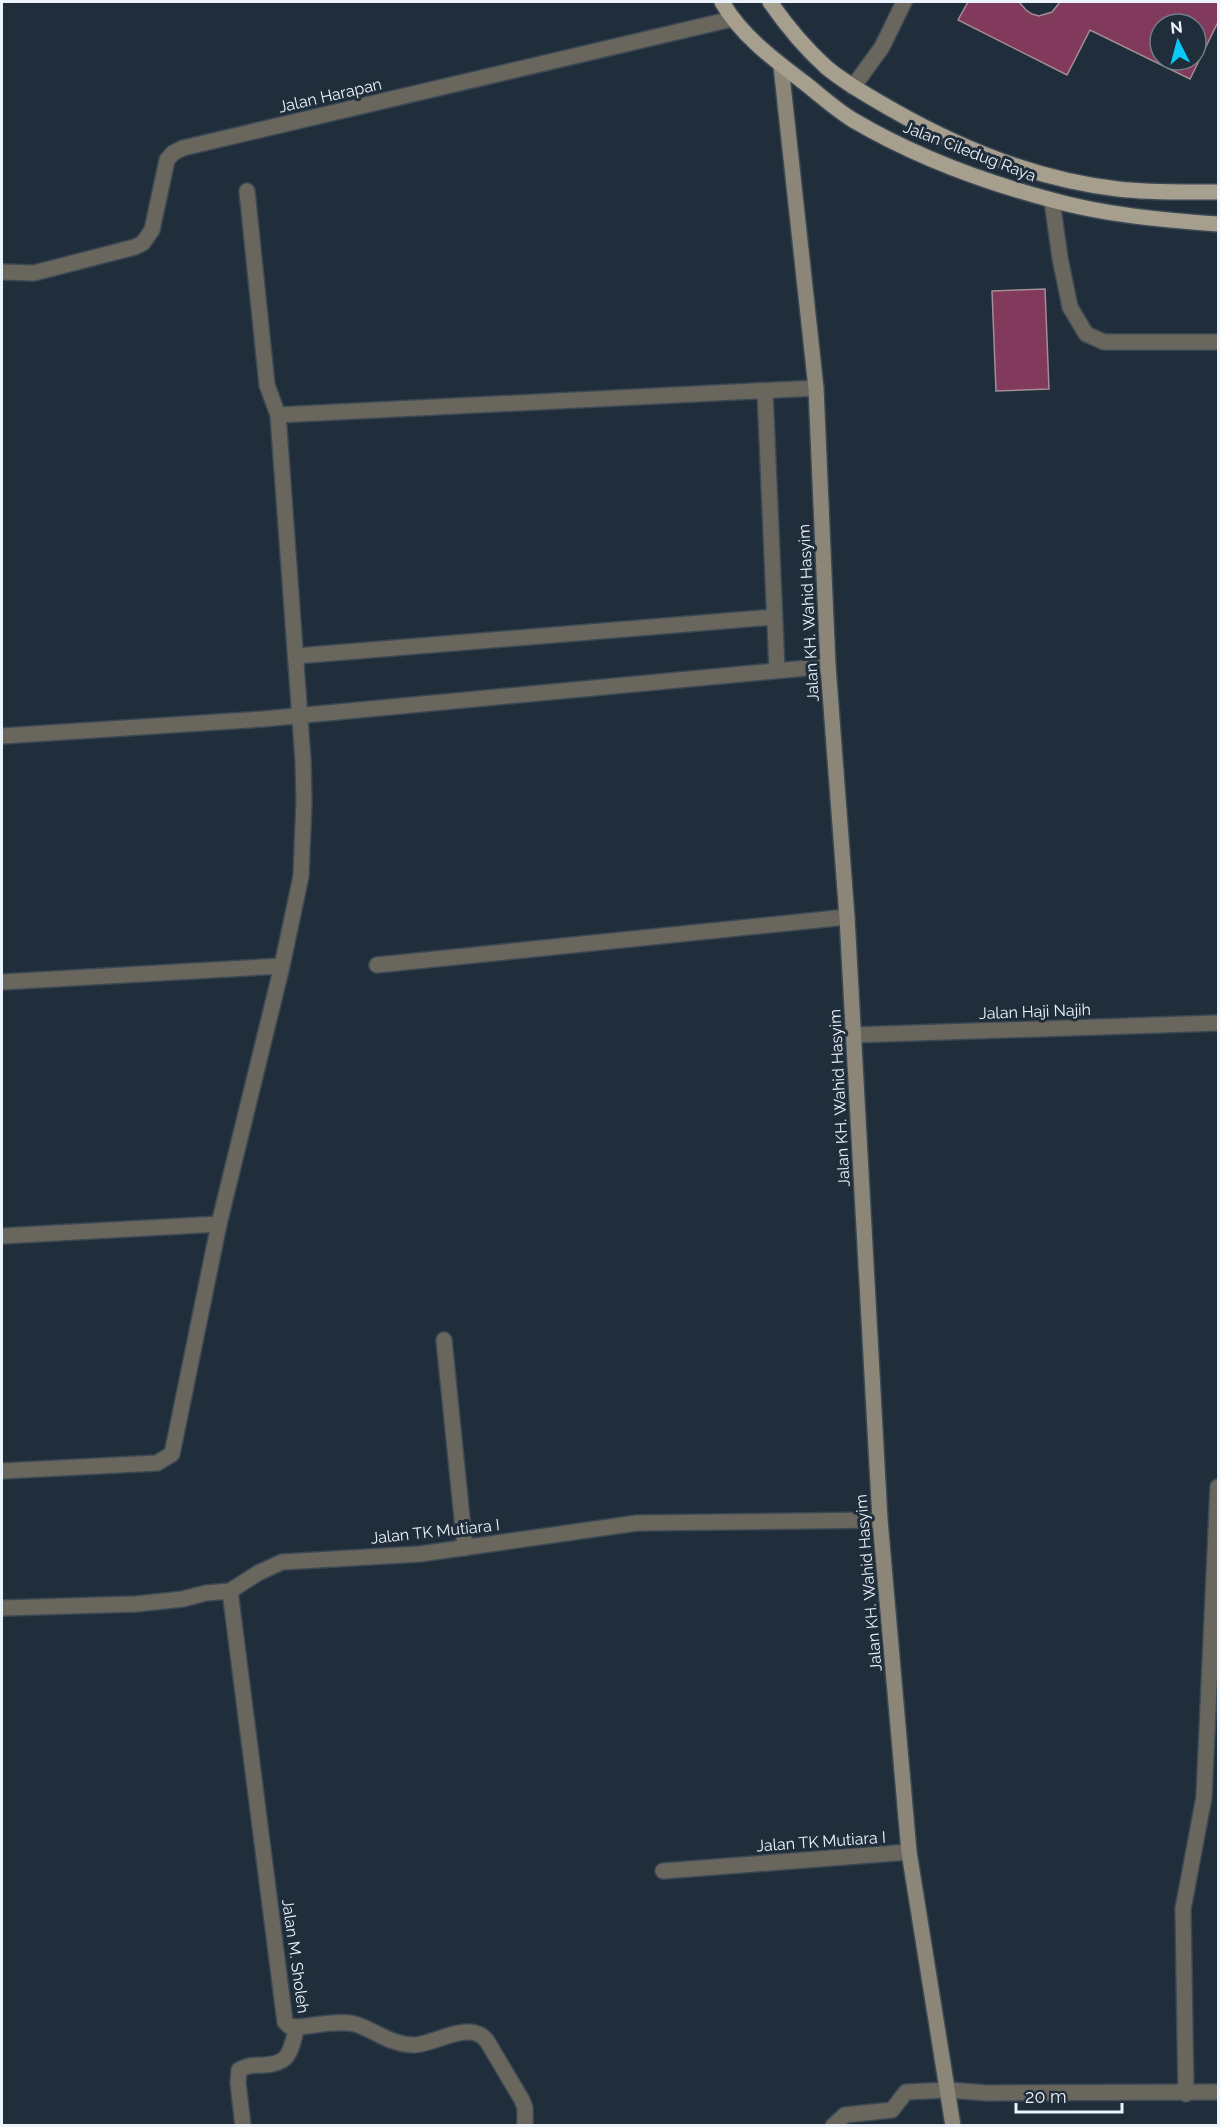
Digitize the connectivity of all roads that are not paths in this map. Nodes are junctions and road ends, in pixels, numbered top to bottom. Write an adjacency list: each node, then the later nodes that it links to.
1 (722, 2): 4 (main road, Jalan Ciledug Raya)
2 (770, 2): 6 (main road, Jalan Ciledug Raya)
3 (904, 2): 6 (street)
4 (732, 20): 5 (main road, Jalan Ciledug Raya); 11 (street, Jalan Harapan)
5 (781, 66): 9 (main road, Jalan Ciledug Raya); 13 (street, Jalan KH. Wahid Hasyim)
6 (853, 87): 8 (main road, Jalan Ciledug Raya)
7 (248, 191): 15 (street)
8 (1218, 192)
9 (1052, 201): 10 (main road, Jalan Ciledug Raya); 12 (street)
10 (1218, 224)
11 (2, 272)
12 (1218, 342)
13 (816, 388): 14 (street); 18 (street, Jalan KH. Wahid Hasyim)
14 (765, 392): 15 (street); 16 (street)
15 (278, 415): 17 (street)
16 (774, 617): 17 (street); 19 (street)
17 (296, 656): 20 (street)
18 (828, 666): 19 (street); 22 (street, Jalan KH. Wahid Hasyim)
19 (777, 670): 20 (street)
20 (300, 716): 21 (street); 24 (street)
21 (2, 736)
22 (847, 917): 23 (street); 27 (street, Jalan KH. Wahid Hasyim)
23 (377, 965)
24 (282, 966): 25 (street); 28 (street)
25 (2, 982)
26 (1218, 1023): 27 (street, Jalan Haji Najih)
27 (853, 1035): 33 (street, Jalan KH. Wahid Hasyim)
28 (219, 1224): 29 (street); 31 (street)
29 (2, 1236)
30 (444, 1340): 34 (street)
31 (2, 1471)
32 (1218, 1487): 37 (street)
33 (880, 1520): 34 (street, Jalan TK Mutiara I); 38 (street, Jalan KH. Wahid Hasyim)
34 (465, 1548): 35 (street, Jalan TK Mutiara I)
35 (230, 1591): 36 (street, Jalan TK Mutiara I); 40 (street, Jalan M. Sholeh)
36 (2, 1608)
37 (1211, 1797): 43 (street)
38 (909, 1852): 39 (street, Jalan TK Mutiara I); 41 (street, Jalan KH. Wahid Hasyim)
39 (663, 1871)
40 (297, 2027): 44 (street); 45 (street, Jalan M. Sholeh)
41 (949, 2090): 43 (street); 46 (street); 47 (street, Jalan KH. Wahid Hasyim)
42 (1218, 2092): 43 (street)
43 (1186, 2094)
44 (243, 2126)
45 (525, 2126)
46 (832, 2126)
47 (953, 2126)

